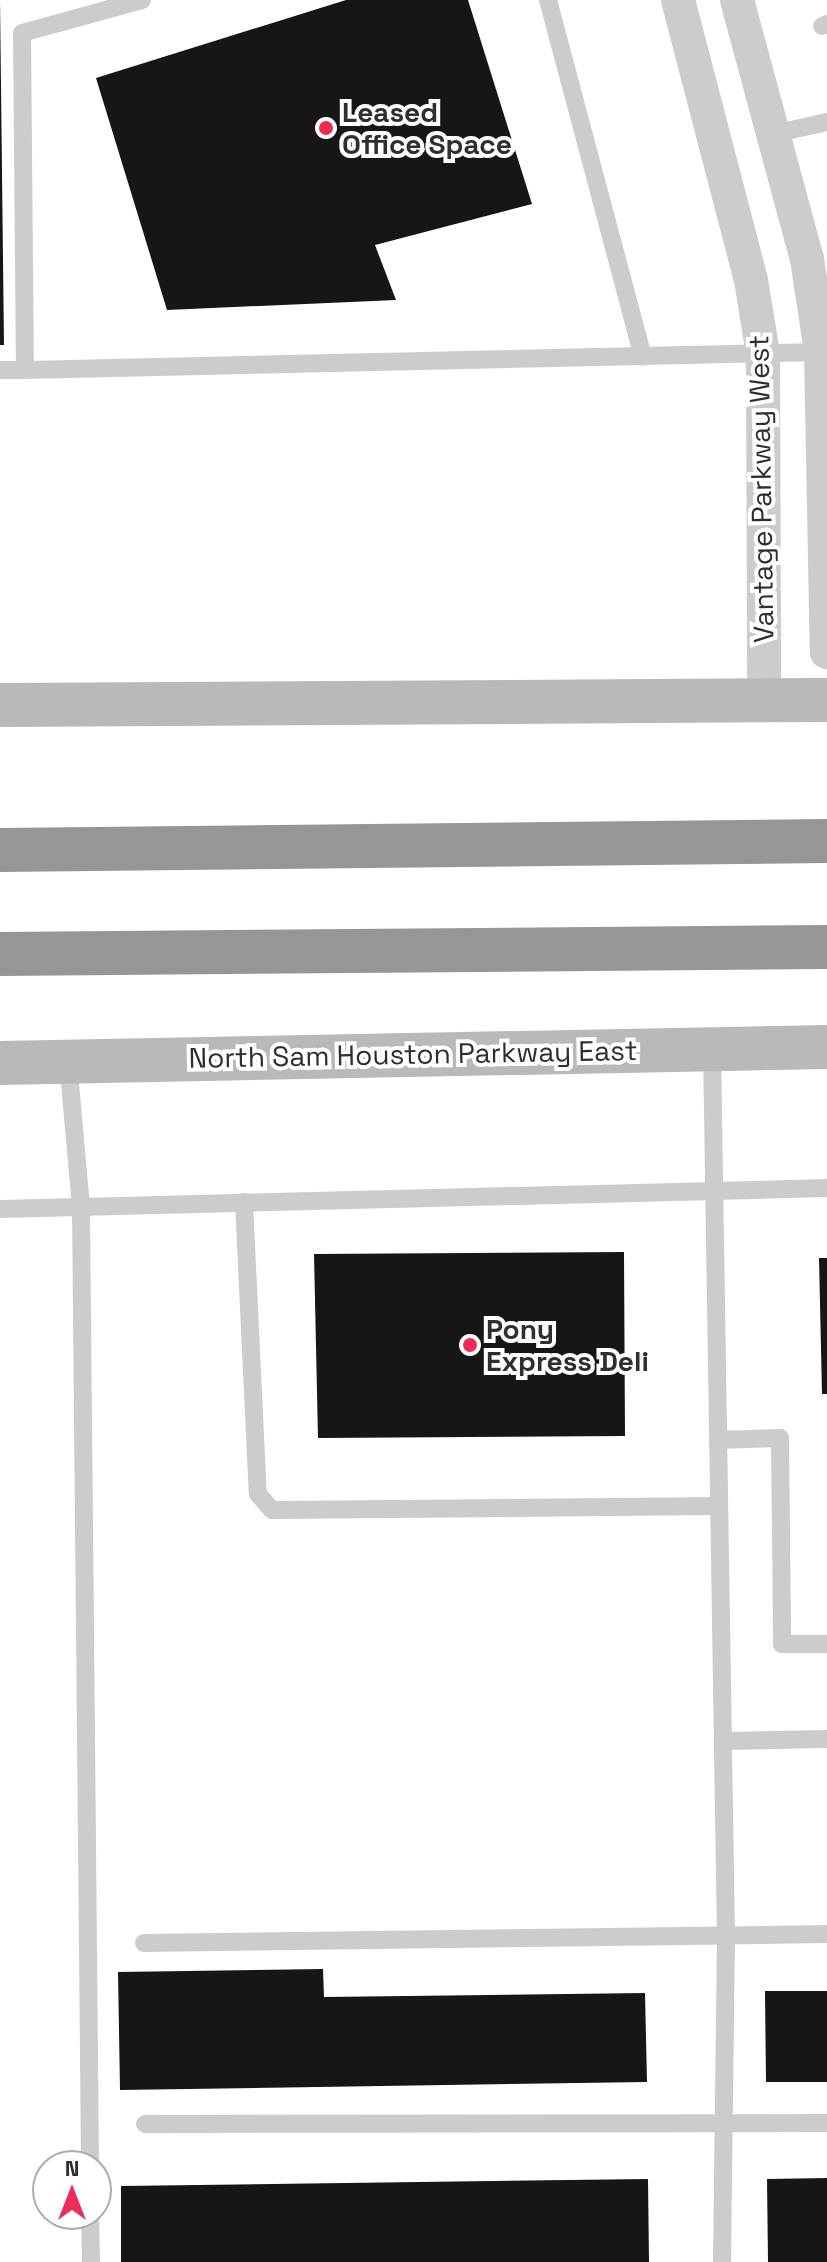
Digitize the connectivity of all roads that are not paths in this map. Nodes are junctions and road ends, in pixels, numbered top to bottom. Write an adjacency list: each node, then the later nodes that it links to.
1 (142, 0): 11 (lane)
2 (548, 0): 9 (lane)
3 (678, 0): 8 (street, Vantage Parkway West)
4 (737, 0): 6 (street)
5 (827, 122): 6 (lane)
6 (773, 134): 7 (street)
7 (821, 352): 8 (lane); 12 (street)
8 (763, 354): 9 (lane); 13 (street, Vantage Parkway West)
9 (643, 357): 11 (lane)
10 (0, 370): 11 (lane)
11 (25, 370)
12 (827, 652)
13 (764, 700): 14 (main road); 15 (main road)
14 (827, 700)
15 (0, 705)
16 (827, 841): 17 (highway)
17 (0, 850)
18 (827, 947): 19 (highway)
19 (0, 954)
20 (827, 1047): 21 (main road, North Sam Houston Parkway East)
21 (712, 1048): 22 (main road, North Sam Houston Parkway East); 24 (lane)
22 (68, 1061): 23 (main road, North Sam Houston Parkway East); 27 (lane)
23 (0, 1063)
24 (712, 1187): 25 (lane); 26 (lane); 29 (lane)
25 (827, 1188)
26 (244, 1202): 27 (lane); 30 (lane)
27 (81, 1207): 28 (lane); 40 (lane)
28 (0, 1209)
29 (718, 1440): 30 (lane); 31 (lane)
30 (719, 1506): 33 (lane)
31 (827, 1644)
32 (827, 1739): 33 (lane)
33 (724, 1741): 35 (lane)
34 (827, 1934): 35 (lane)
35 (726, 1935): 36 (lane); 39 (lane)
36 (144, 1943)
37 (827, 2123): 39 (lane)
38 (145, 2124): 39 (lane)
39 (724, 2125): 43 (lane)
40 (90, 2150)
41 (90, 2230): 42 (lane)
42 (91, 2262)
43 (722, 2262)

